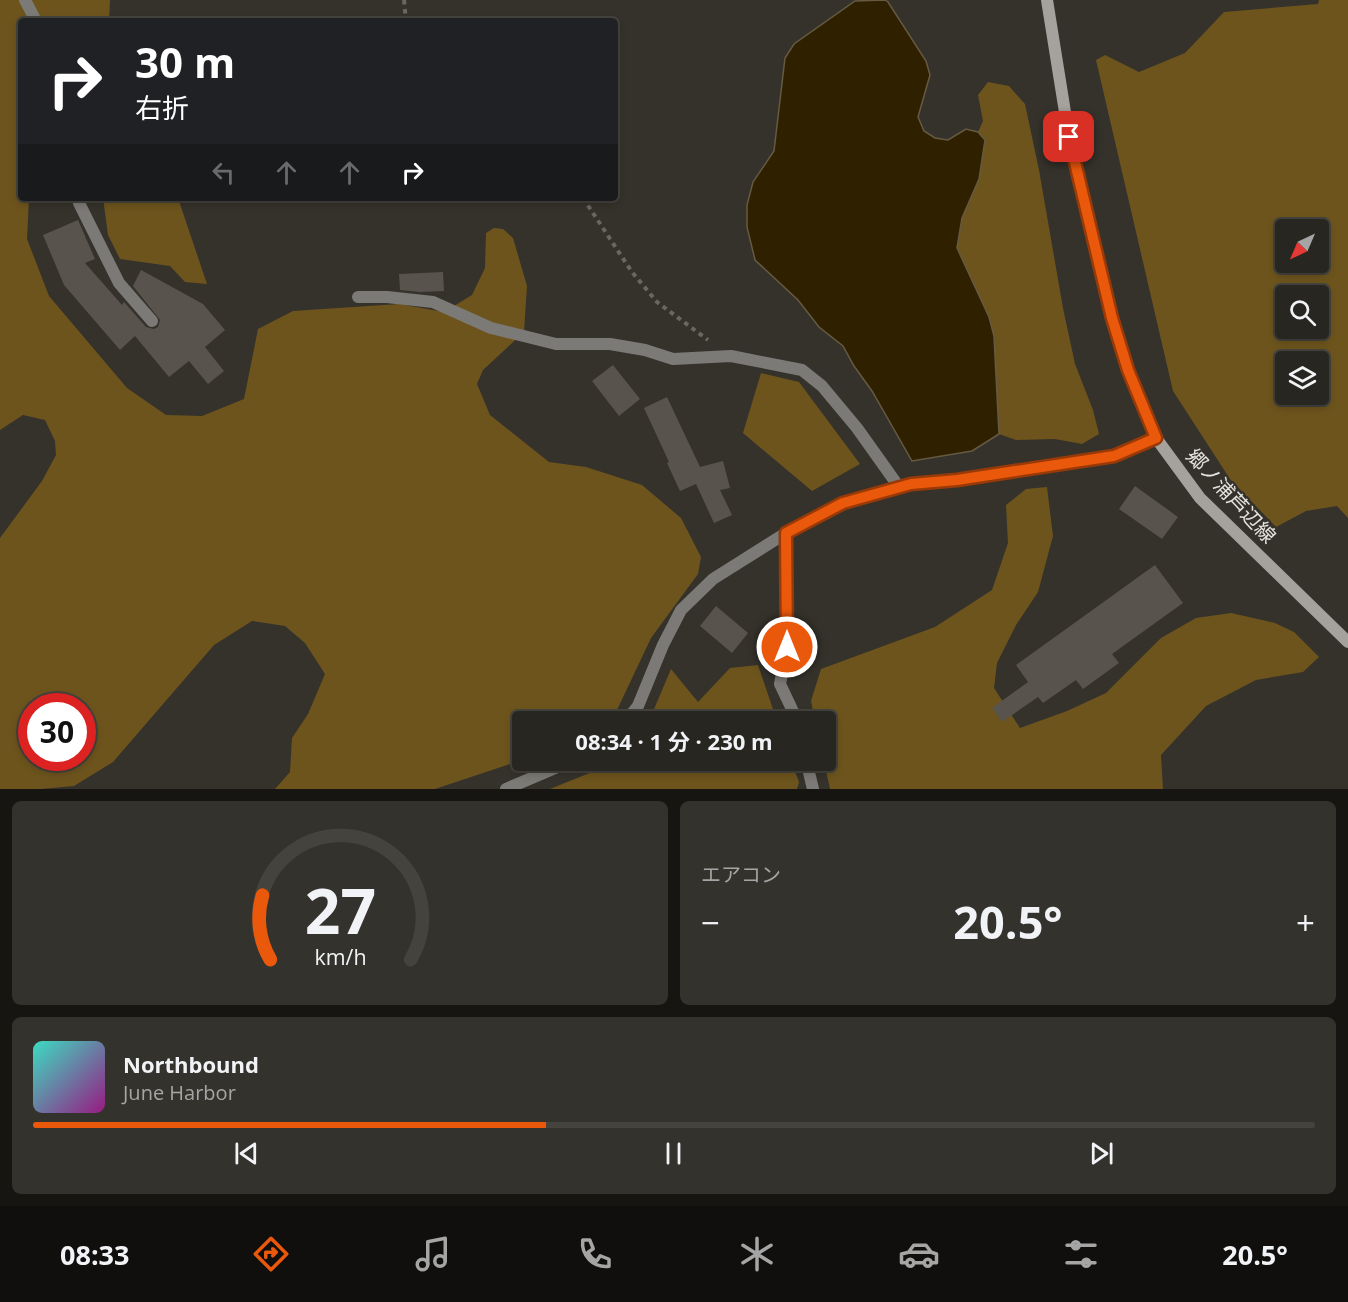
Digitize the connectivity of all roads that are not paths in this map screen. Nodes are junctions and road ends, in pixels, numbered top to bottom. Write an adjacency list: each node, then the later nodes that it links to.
1 (25, 0): 3 (street)
2 (1047, 0): 7 (main road, 郷ノ浦芦辺線)
3 (34, 18)
4 (79, 201): 6 (street)
5 (358, 297): 8 (street)
6 (152, 321)
7 (1156, 438): 8 (street); 10 (main road, 郷ノ浦芦辺線)
8 (899, 487): 9 (street)
9 (786, 533): 11 (street); 12 (street)
10 (1348, 642)
11 (634, 711)
12 (794, 711)
13 (548, 771): 15 (street)
14 (809, 771): 16 (street)
15 (506, 789)
16 (813, 789)

